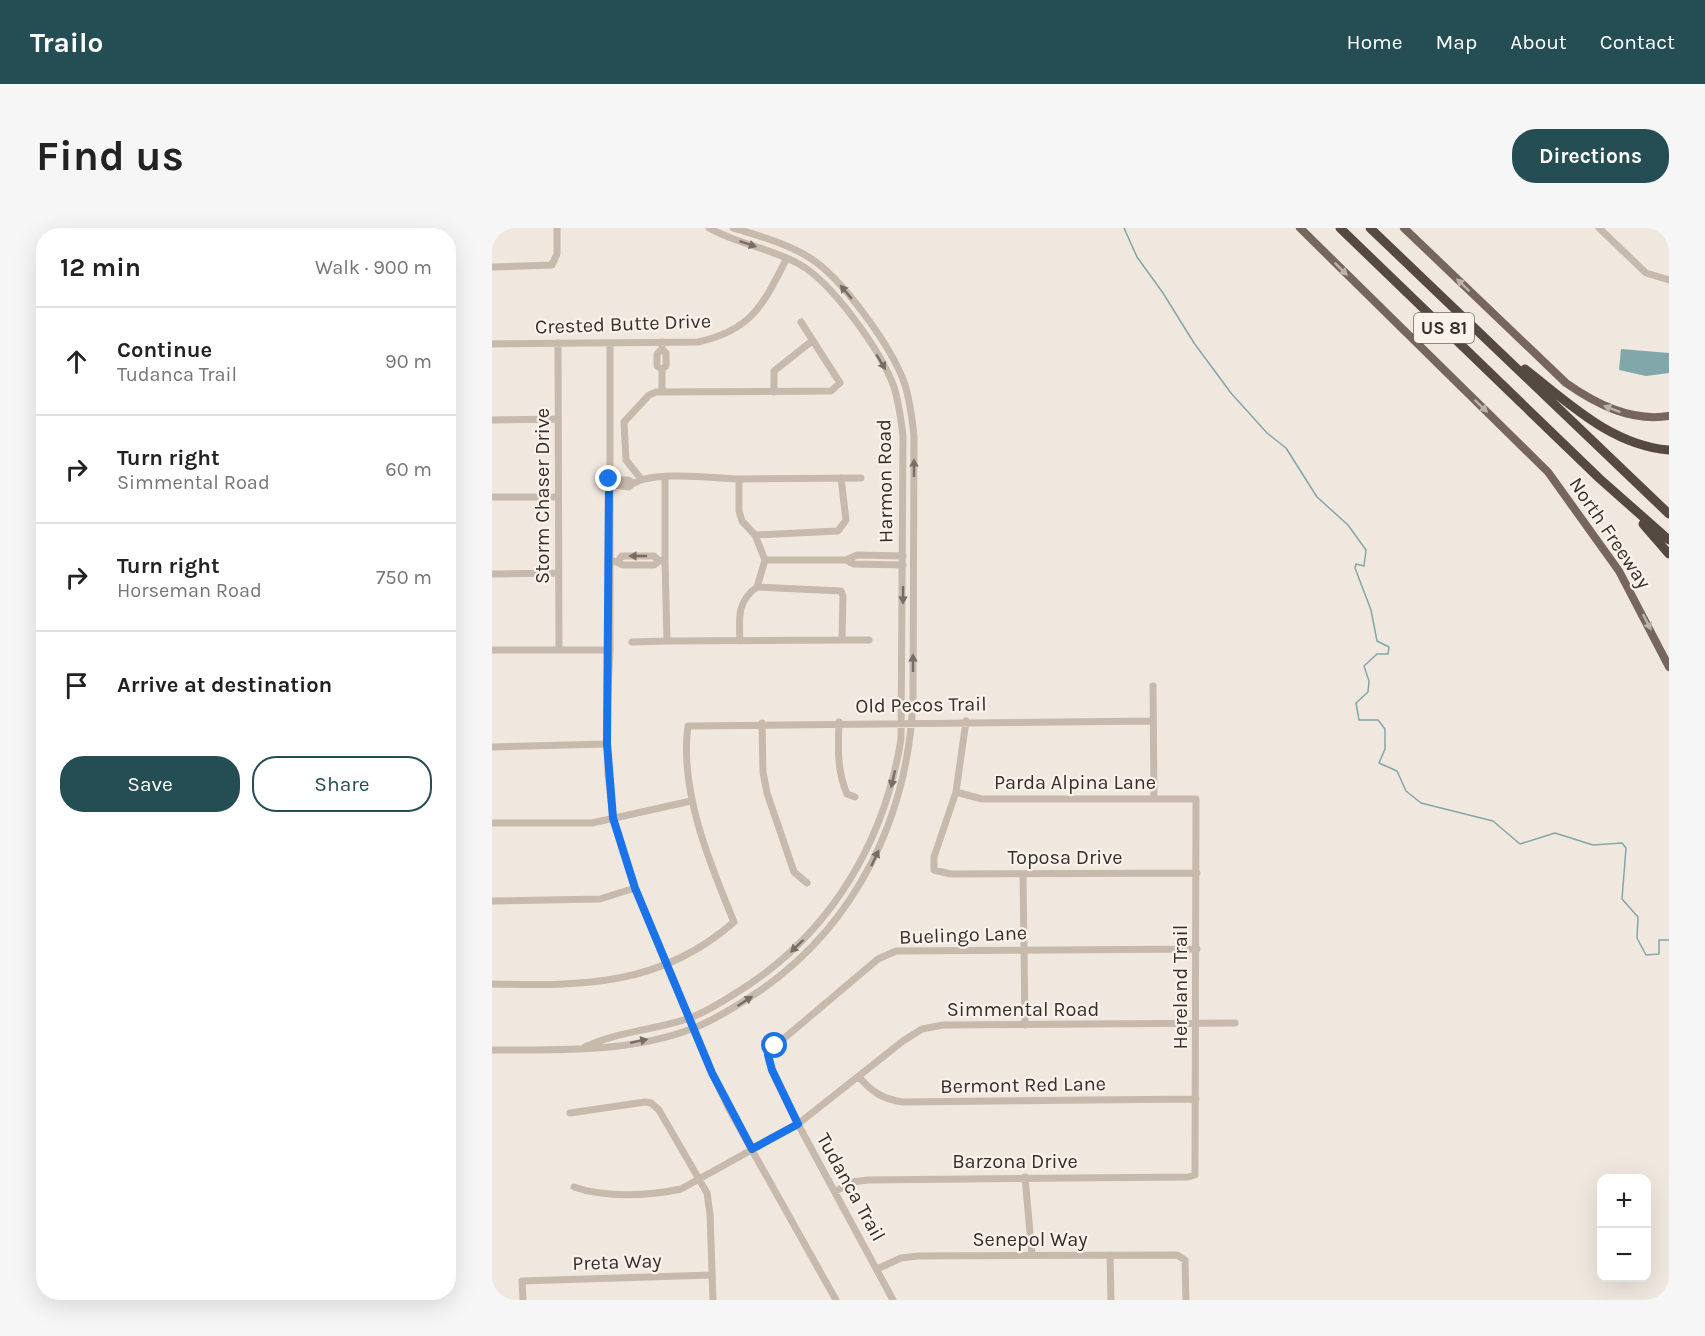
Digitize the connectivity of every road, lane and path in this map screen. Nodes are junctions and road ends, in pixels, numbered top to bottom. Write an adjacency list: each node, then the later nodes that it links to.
1 (557, 228): 10 (street)
2 (709, 228): 9 (street, Harmon Road, one-way to 9)
3 (733, 228): 63 (street, Harmon Road, one-way to 3)
4 (1300, 228): 57 (main road, North Freeway, one-way to 57)
5 (1340, 228): 31 (highway, US 81)
6 (1370, 228): 17 (highway, US 81)
7 (1404, 228): 21 (main road, one-way to 7)
8 (1600, 228): 11 (street)
9 (787, 258): 18 (street, Crested Butte Drive); 40 (street, Harmon Road, one-way to 40)
10 (492, 267)
11 (1669, 280)
12 (801, 322): 13 (street)
13 (813, 342): 20 (street); 20 (street)
14 (558, 343): 15 (street, Crested Butte Drive); 16 (street, Crested Butte Drive); 23 (street, Storm Chaser Drive)
15 (492, 344)
16 (610, 344): 18 (street, Crested Butte Drive); 32 (street)
17 (1491, 344): 24 (highway); 25 (highway, US 81)
18 (662, 346): 19 (street)
19 (662, 392): 20 (street); 29 (street)
20 (774, 392)
21 (1669, 416)
22 (492, 420): 23 (street)
23 (558, 420): 34 (street, Storm Chaser Drive)
24 (1669, 450)
25 (1604, 454): 35 (highway, US 81); 36 (highway)
26 (664, 477): 29 (street); 30 (street); 41 (street)
27 (841, 478): 28 (street); 30 (street); 37 (street)
28 (861, 478)
29 (641, 479): 32 (street)
30 (739, 479): 37 (street)
31 (1600, 479): 38 (highway); 39 (highway)
32 (612, 484): 44 (street)
33 (492, 497): 34 (street)
34 (558, 497): 46 (street, Storm Chaser Drive)
35 (1669, 506)
36 (1669, 514)
37 (755, 534): 42 (street)
38 (1669, 540)
39 (1669, 554)
40 (903, 556): 43 (street); 45 (street, Harmon Road)
41 (662, 560): 44 (street); 51 (street)
42 (765, 560): 43 (street); 48 (street)
43 (846, 560): 45 (street)
44 (609, 561): 56 (street)
45 (903, 565): 62 (street, Harmon Road, one-way to 62)
46 (559, 573): 47 (street); 54 (street, Storm Chaser Drive)
47 (492, 574)
48 (757, 587): 49 (street); 52 (street)
49 (842, 640): 50 (street); 52 (street)
50 (868, 640)
51 (667, 641): 52 (street); 53 (street)
52 (740, 641)
53 (632, 642)
54 (559, 649): 55 (street); 56 (street)
55 (492, 650)
56 (610, 650): 65 (street)
57 (1669, 667)
58 (1153, 686): 60 (street)
59 (966, 721): 60 (street, Old Pecos Trail); 63 (street, Old Pecos Trail); 67 (street)
60 (1153, 721): 69 (street)
61 (839, 722): 62 (street, Old Pecos Trail); 64 (street, Old Pecos Trail); 68 (street)
62 (903, 722): 63 (street, Old Pecos Trail); 83 (street, Harmon Road, one-way to 83)
63 (912, 722): 87 (street, Harmon Road, one-way to 63)
64 (762, 723): 71 (street, Old Pecos Trail); 76 (street)
65 (607, 744): 66 (street); 72 (street)
66 (492, 747)
67 (956, 792): 69 (street, Parda Alpina Lane); 75 (street, Toposa Drive)
68 (855, 798)
69 (1154, 798): 70 (street, Parda Alpina Lane)
70 (1196, 799): 74 (street, Hereland Trail)
71 (691, 801): 72 (street); 81 (street)
72 (613, 818): 73 (street); 77 (street)
73 (492, 823)
74 (1197, 873): 75 (street, Toposa Drive); 79 (street, Hereland Trail)
75 (1023, 874): 80 (street)
76 (807, 883)
77 (635, 888): 78 (street); 81 (street)
78 (492, 901)
79 (1197, 949): 80 (street, Buelingo Lane); 86 (street, Hereland Trail)
80 (1024, 950): 85 (street); 90 (street, Buelingo Lane)
81 (667, 963): 82 (street); 83 (street)
82 (492, 984)
83 (689, 1018): 87 (street); 88 (street, Harmon Road)
84 (1235, 1023): 86 (street, Simmental Road)
85 (1025, 1025): 86 (street, Simmental Road); 91 (street, Simmental Road)
86 (1195, 1025): 92 (street, Hereland Trail)
87 (694, 1029): 88 (street, Harmon Road, one-way to 87); 95 (street)
88 (584, 1048): 89 (street, Harmon Road)
89 (492, 1050)
90 (768, 1055): 94 (street, Tudanca Trail)
91 (860, 1077): 92 (street, Bermont Red Lane); 94 (street, Simmental Road)
92 (1196, 1099): 96 (street, Hereland Trail)
93 (570, 1113): 98 (street)
94 (798, 1124): 95 (street, Simmental Road); 100 (street, Tudanca Trail)
95 (752, 1149): 98 (street, Simmental Road); 107 (street)
96 (1195, 1175): 97 (street, Barzona Drive)
97 (1025, 1177): 100 (street, Barzona Drive); 101 (street)
98 (699, 1180): 99 (street, Simmental Road); 104 (street)
99 (574, 1187)
100 (836, 1191): 103 (street, Tudanca Trail)
101 (1032, 1255): 102 (street, Senepol Way); 103 (street, Senepol Way)
102 (1110, 1256): 109 (street); 110 (street, Senepol Way)
103 (877, 1269): 108 (street, Tudanca Trail)
104 (712, 1275): 105 (street, Preta Way); 106 (street)
105 (523, 1300)
106 (713, 1300)
107 (836, 1300)
108 (893, 1300)
109 (1111, 1300)
110 (1186, 1300)

